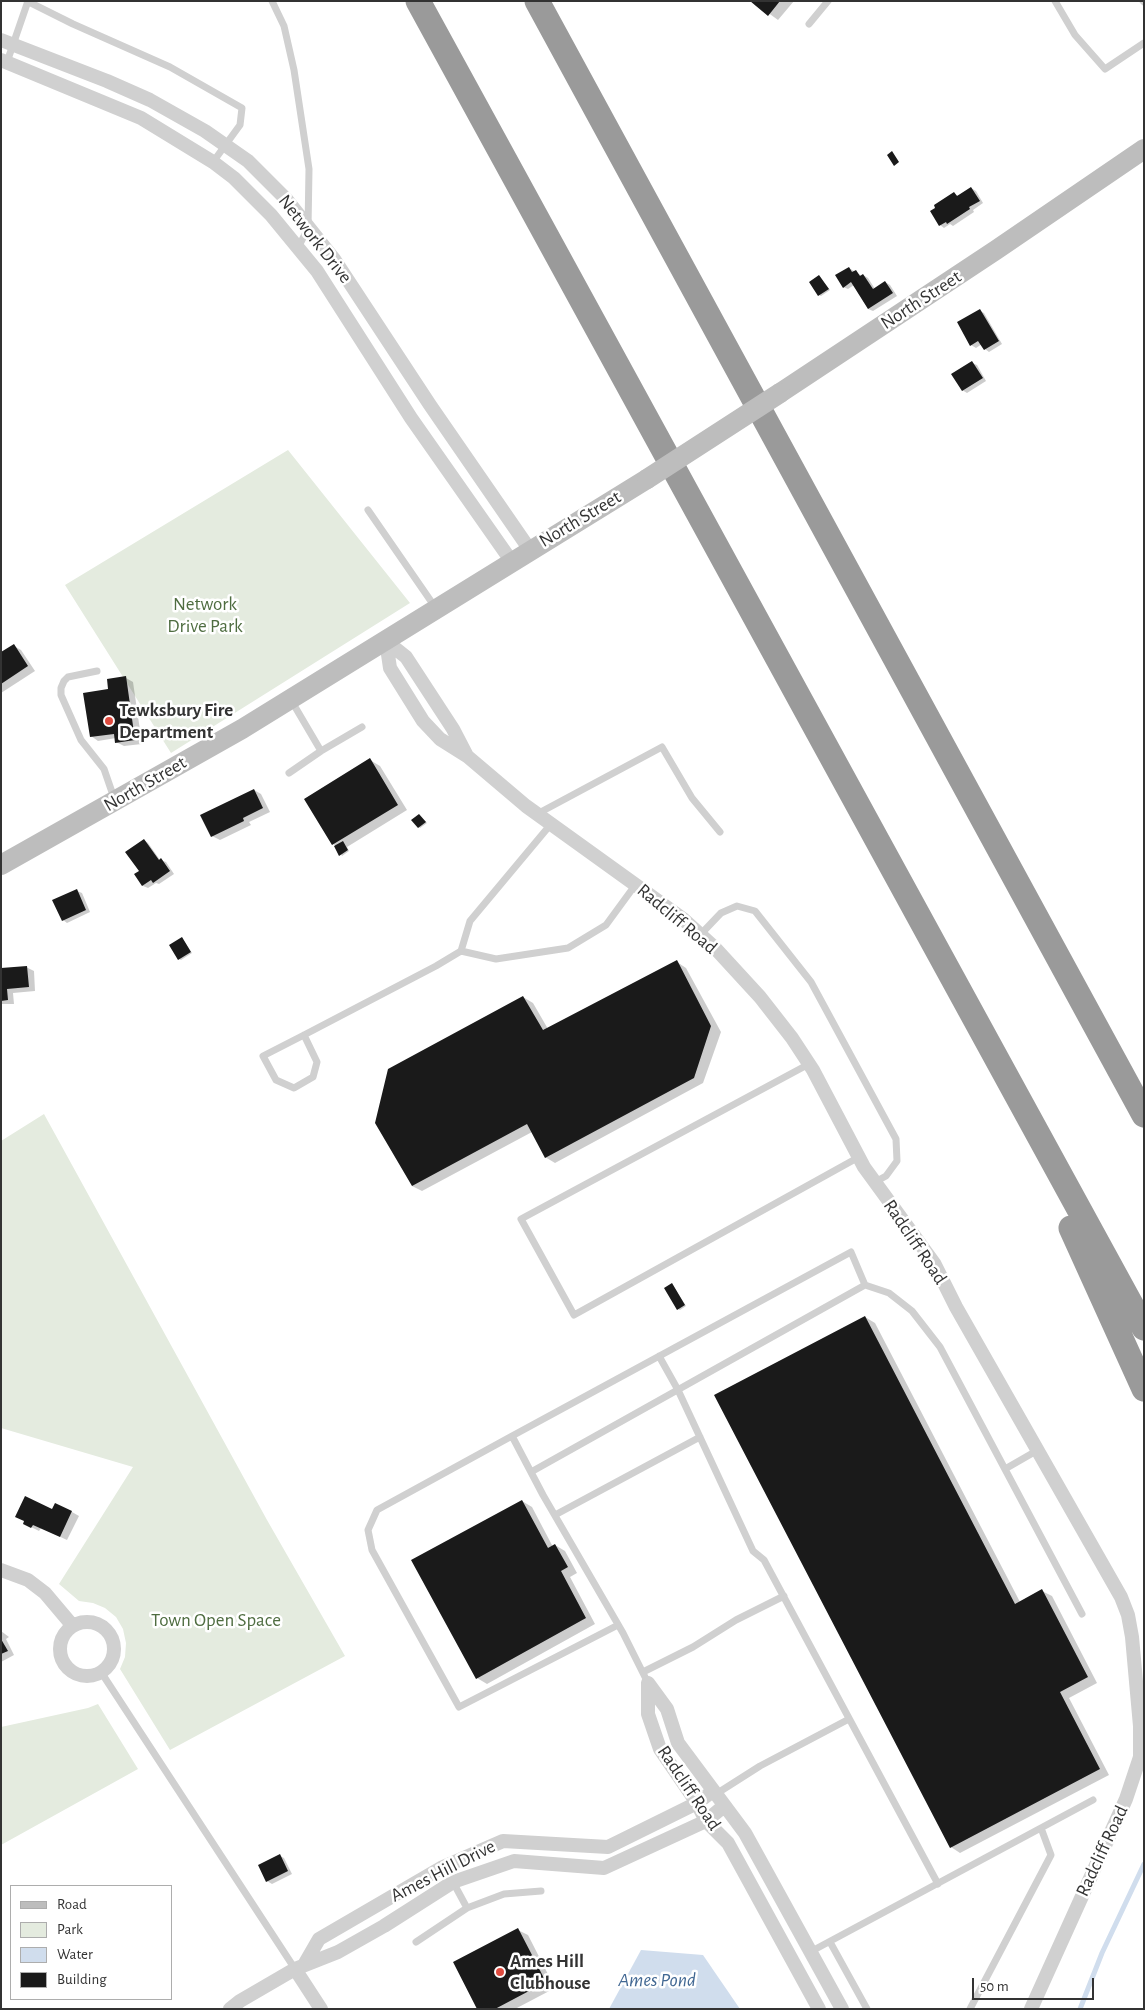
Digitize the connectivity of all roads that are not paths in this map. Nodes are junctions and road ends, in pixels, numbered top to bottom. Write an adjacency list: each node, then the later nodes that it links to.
1 (27, 1): 8 (lane); 11 (lane)
2 (272, 1): 14 (lane)
3 (418, 1): 35 (highway)
4 (537, 1): 38 (highway)
5 (828, 1): 7 (lane)
6 (1056, 1): 9 (lane)
7 (809, 24)
8 (8, 43): 10 (lane); 11 (street, Network Drive)
9 (1144, 43)
10 (4, 61): 13 (street, Network Drive)
11 (227, 145): 13 (lane); 14 (street, Network Drive)
12 (1144, 148): 17 (main road, North Street, bridge)
13 (213, 162): 15 (street, Network Drive)
14 (308, 228): 15 (lane); 17 (street, Network Drive)
15 (298, 248): 18 (street, Network Drive)
16 (368, 510): 19 (lane)
17 (530, 550): 18 (main road, North Street)
18 (512, 562): 19 (main road, North Street)
19 (437, 610): 20 (main road, North Street)
20 (386, 641): 22 (main road, North Street); 25 (street); 25 (street, Radcliff Road)
21 (97, 671): 27 (lane)
22 (291, 700): 24 (lane); 27 (main road, North Street)
23 (362, 727): 24 (lane)
24 (321, 751): 26 (lane)
25 (467, 756): 28 (street, Radcliff Road)
26 (289, 773)
27 (116, 801): 31 (main road, North Street)
28 (537, 814): 29 (street, Radcliff Road); 30 (lane)
29 (552, 824): 32 (street, Radcliff Road); 34 (lane)
30 (720, 832)
31 (1, 865)
32 (636, 884): 33 (street, Radcliff Road); 34 (lane)
33 (700, 935): 37 (street, Radcliff Road); 40 (lane)
34 (461, 951): 36 (lane)
35 (979, 1028): 42 (highway); 44 (highway)
36 (304, 1035): 36 (lane)
37 (809, 1064): 39 (street, Radcliff Road); 39 (lane)
38 (1144, 1115)
39 (859, 1157): 40 (street, Radcliff Road)
40 (875, 1182): 48 (street, Radcliff Road)
41 (865, 1285): 43 (lane); 45 (lane); 49 (lane)
42 (1144, 1328)
43 (659, 1356): 45 (lane); 46 (lane)
44 (1144, 1389)
45 (678, 1390): 47 (lane); 50 (lane)
46 (512, 1436): 50 (lane); 56 (lane)
47 (700, 1437): 51 (lane); 53 (lane)
48 (1038, 1450): 49 (lane); 82 (street, Radcliff Road)
49 (1005, 1468): 54 (lane)
50 (531, 1472): 51 (lane)
51 (555, 1515): 56 (lane)
52 (1, 1570): 55 (street)
53 (784, 1596): 58 (lane); 59 (lane)
54 (1082, 1614)
55 (72, 1625): 57 (street); 57 (street)
56 (618, 1625): 58 (lane)
57 (101, 1672): 75 (lane)
58 (646, 1678): 60 (street, Radcliff Road); 62 (street, Radcliff Road)
59 (850, 1719): 60 (lane); 68 (lane)
60 (715, 1793): 62 (street, Ames Hill Drive); 63 (street, Radcliff Road)
61 (1093, 1800): 65 (lane)
62 (697, 1803): 64 (street, Radcliff Road); 66 (street, Ames Hill Drive)
63 (724, 1806): 64 (street, Ames Hill Drive); 73 (street, Radcliff Road)
64 (706, 1820): 67 (street, Ames Hill Drive); 74 (street, Radcliff Road)
65 (1041, 1828): 68 (lane); 81 (lane)
66 (447, 1865): 67 (lane); 75 (street, Ames Hill Drive)
67 (453, 1882): 70 (lane); 75 (street, Ames Hill Drive)
68 (938, 1884): 72 (lane)
69 (542, 1891): 70 (lane)
70 (467, 1908): 71 (lane)
71 (416, 1942)
72 (830, 1942): 73 (lane); 80 (lane)
73 (810, 1952): 74 (street); 79 (street, Radcliff Road)
74 (794, 1962): 78 (street, Radcliff Road)
75 (299, 1967): 76 (street, Ames Hill Drive); 77 (street)
76 (230, 2009)
77 (321, 2009)
78 (819, 2009)
79 (842, 2009)
80 (867, 2009)
81 (970, 2009)
82 (1031, 2009)

